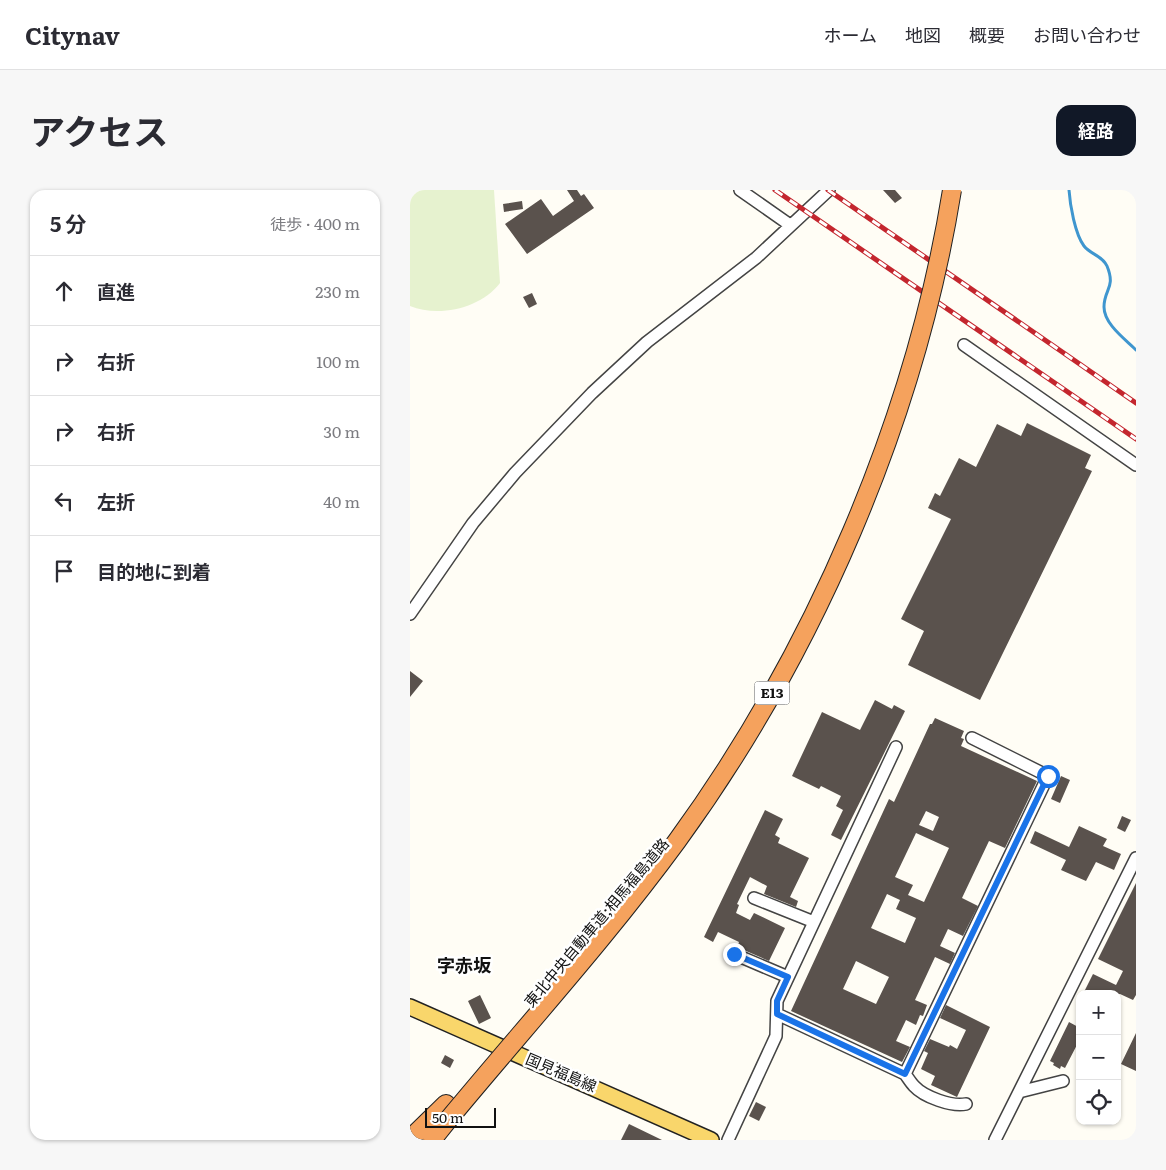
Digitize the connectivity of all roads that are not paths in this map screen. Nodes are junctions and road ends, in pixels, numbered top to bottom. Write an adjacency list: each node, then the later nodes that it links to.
1 (740, 190): 5 (street)
2 (829, 190): 5 (street)
3 (944, 190): 22 (highway, 東北中央自動車道;相馬福島道路 / E13)
4 (952, 190): 22 (highway, 東北中央自動車道;相馬福島道路 / E13, bridge)
5 (790, 225): 8 (street)
6 (964, 345): 7 (street)
7 (1136, 465)
8 (410, 614)
9 (972, 738): 18 (street)
10 (896, 747): 13 (street)
11 (1136, 858): 20 (street)
12 (754, 898): 13 (street)
13 (814, 922): 15 (street)
14 (734, 954): 15 (street)
15 (788, 977): 17 (street)
16 (410, 1007): 26 (main road, 国見福島線)
17 (777, 1014): 18 (street); 27 (street)
18 (905, 1074): 21 (street)
19 (1063, 1081): 20 (street)
20 (1019, 1092): 28 (street)
21 (966, 1104)
22 (447, 1112): 23 (highway); 24 (highway, 東北中央自動車道;相馬福島道路 / E13); 25 (highway)
23 (410, 1139)
24 (418, 1140)
25 (433, 1140)
26 (711, 1140)
27 (728, 1140)
28 (995, 1140)

